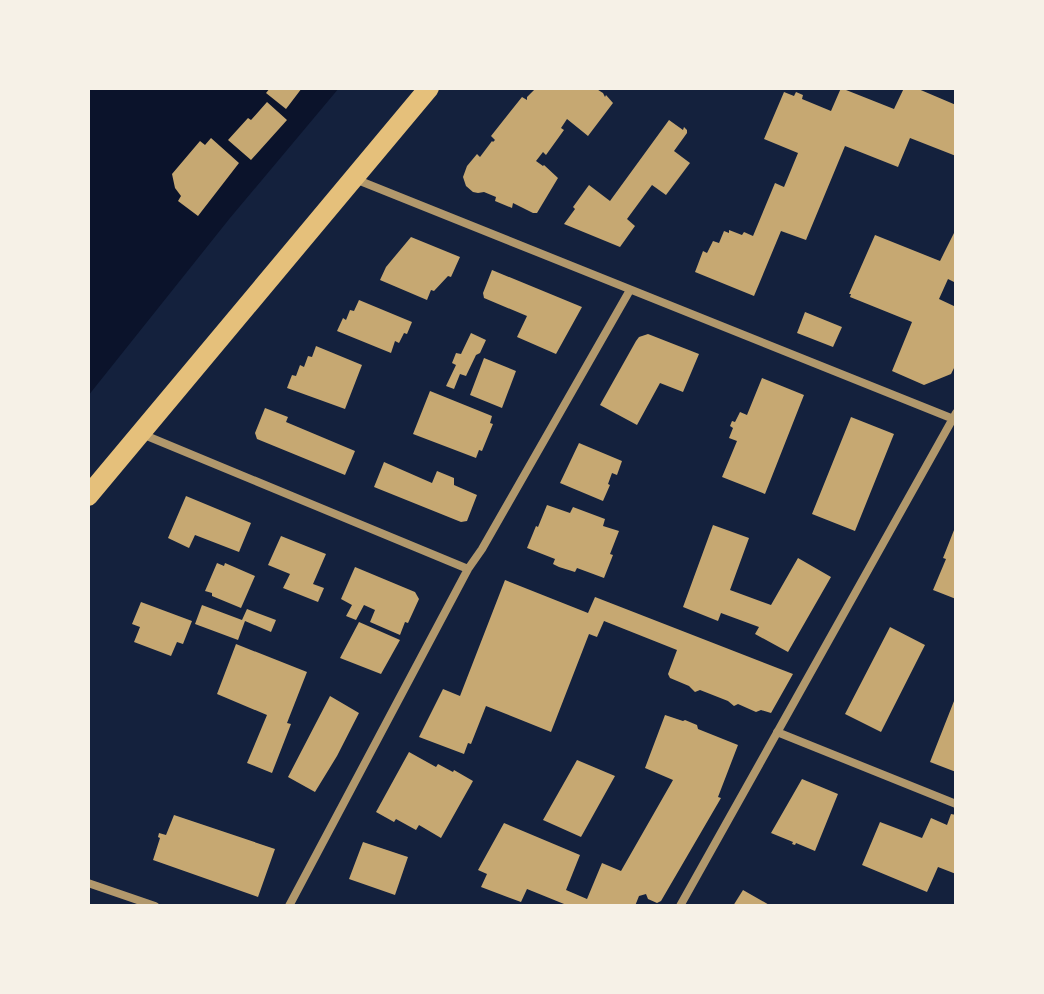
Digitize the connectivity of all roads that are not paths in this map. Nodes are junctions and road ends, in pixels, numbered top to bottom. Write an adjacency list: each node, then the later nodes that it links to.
1 (429, 88): 2 (main road)
2 (354, 179): 3 (street); 5 (main road)
3 (630, 290): 4 (street); 7 (street)
4 (955, 418): 8 (street)
5 (142, 434): 6 (main road); 7 (street)
6 (88, 496)
7 (468, 569): 12 (street)
8 (777, 732): 9 (street); 13 (street)
9 (956, 804)
10 (88, 883): 11 (street)
11 (155, 906)
12 (289, 906)
13 (680, 906)

